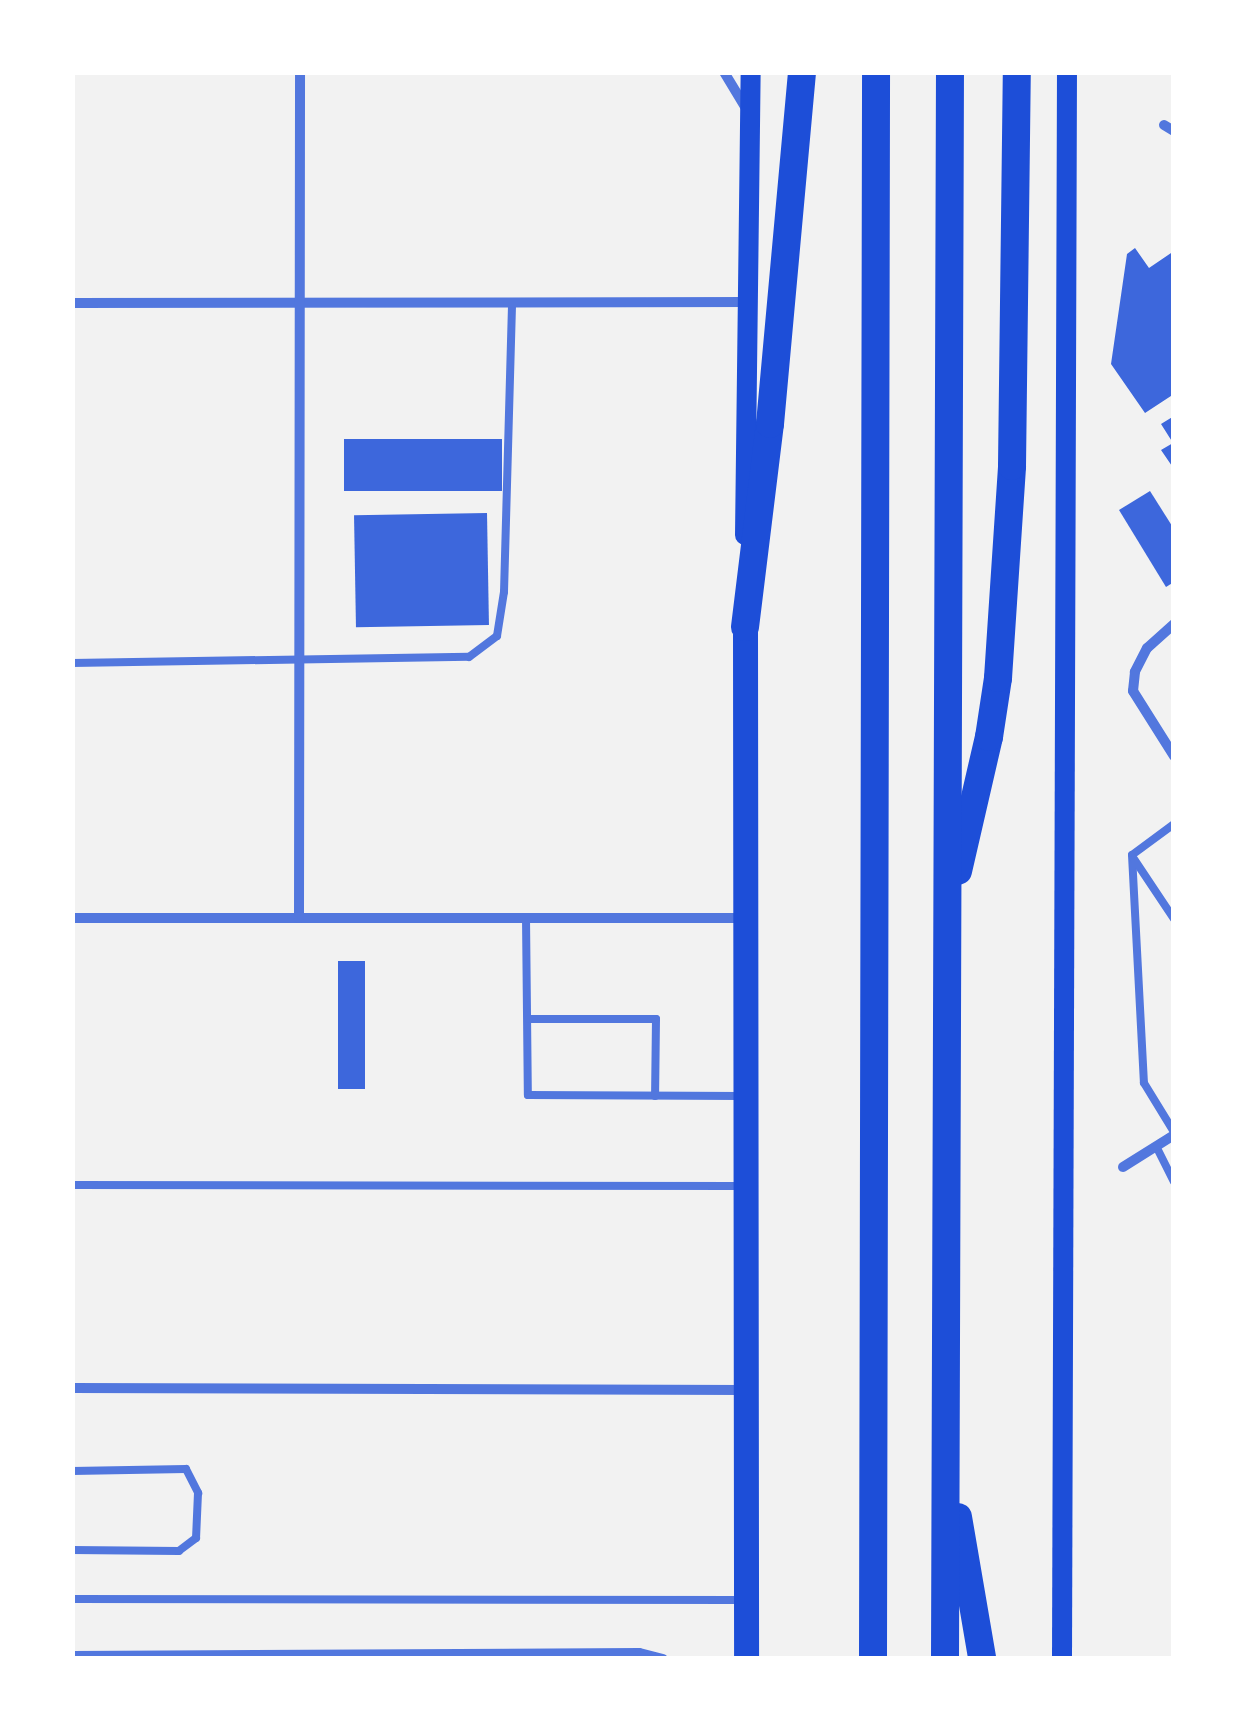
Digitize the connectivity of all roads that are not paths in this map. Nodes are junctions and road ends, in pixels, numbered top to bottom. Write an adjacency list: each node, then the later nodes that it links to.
1 (300, 72): 12 (street)
2 (724, 72): 9 (street)
3 (751, 72): 9 (main road)
4 (802, 72): 15 (highway)
5 (876, 72): 46 (highway)
6 (950, 72): 21 (highway)
7 (1017, 72): 21 (highway)
8 (1066, 72): 49 (main road)
9 (752, 120): 10 (main road)
10 (750, 302): 13 (street); 15 (main road)
11 (72, 303): 12 (street)
12 (297, 304): 13 (street); 16 (street)
13 (512, 304): 16 (lane)
14 (1174, 624): 18 (street)
15 (746, 626): 25 (main road)
16 (297, 659): 17 (lane); 23 (street)
17 (72, 663)
18 (1174, 756)
19 (1174, 824): 20 (lane)
20 (1132, 855): 26 (lane); 30 (lane)
21 (947, 916): 38 (highway)
22 (72, 918): 23 (street)
23 (298, 918): 24 (street)
24 (526, 918): 25 (street); 27 (lane)
25 (744, 918): 29 (main road)
26 (1174, 919)
27 (528, 1019): 28 (lane); 28 (lane)
28 (655, 1096): 29 (lane)
29 (745, 1096): 35 (main road)
30 (1174, 1133): 31 (street)
31 (1156, 1146): 32 (street); 33 (lane)
32 (1124, 1167)
33 (1174, 1182)
34 (72, 1185): 35 (lane)
35 (746, 1186): 37 (main road)
36 (72, 1388): 37 (street)
37 (744, 1390): 42 (main road)
38 (945, 1452): 47 (highway); 48 (highway)
39 (72, 1470): 40 (lane)
40 (72, 1550)
41 (72, 1600): 42 (lane)
42 (745, 1600): 45 (main road)
43 (72, 1655): 44 (lane)
44 (663, 1658)
45 (746, 1658)
46 (873, 1658)
47 (945, 1658)
48 (982, 1658)
49 (1062, 1658)

